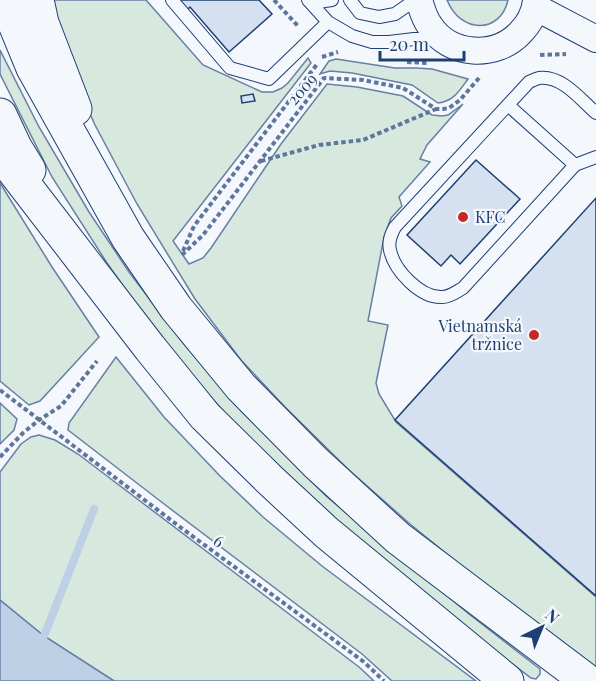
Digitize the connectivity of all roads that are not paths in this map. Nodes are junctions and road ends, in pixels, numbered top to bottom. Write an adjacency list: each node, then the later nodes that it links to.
1 (5, 0): 18 (highway)
2 (37, 0): 18 (highway)
3 (172, 0): 9 (lane)
4 (332, 0): 7 (lane)
5 (350, 0): 6 (lane)
6 (417, 0): 10 (street)
7 (310, 2): 9 (lane)
8 (536, 4): 10 (street); 11 (street)
9 (328, 22): 10 (lane)
10 (441, 39)
11 (596, 39)
12 (508, 105): 13 (lane); 17 (lane); 17 (lane)
13 (596, 113)
14 (0, 115): 19 (highway)
15 (0, 153): 19 (highway)
16 (596, 157): 17 (lane)
17 (575, 165)
18 (128, 238): 21 (highway)
19 (99, 281): 20 (highway)
20 (507, 681)
21 (587, 681)

